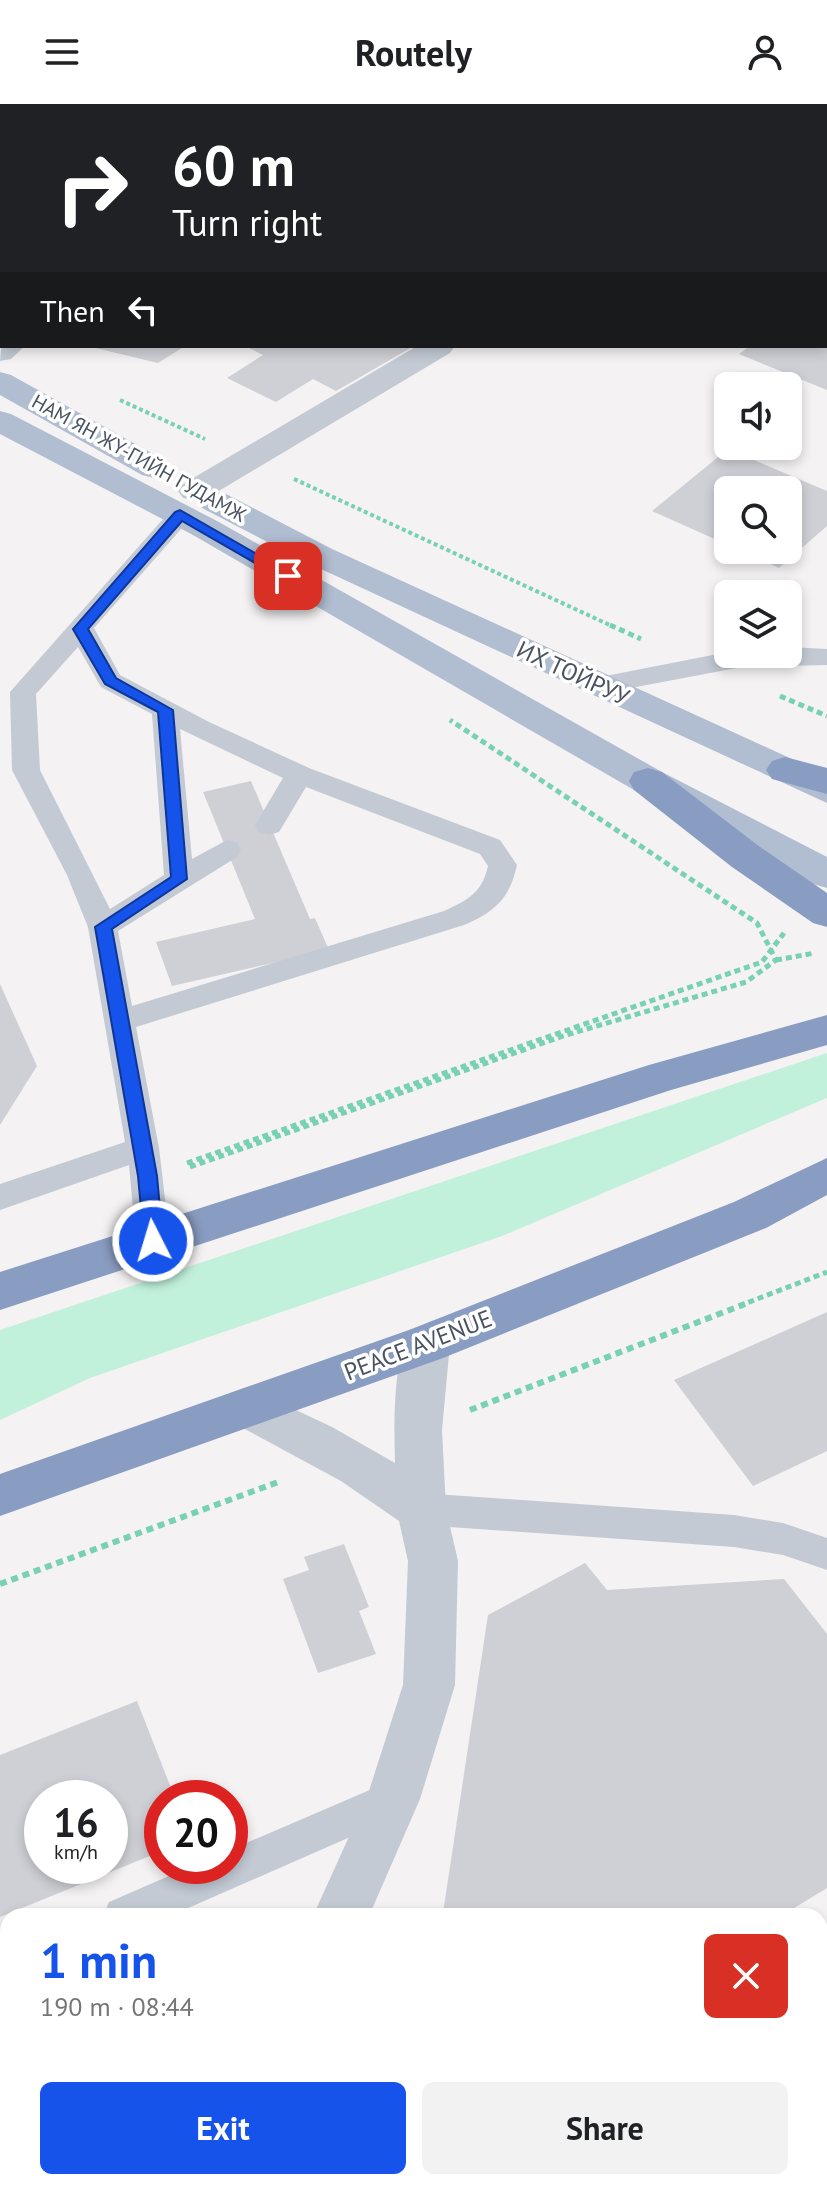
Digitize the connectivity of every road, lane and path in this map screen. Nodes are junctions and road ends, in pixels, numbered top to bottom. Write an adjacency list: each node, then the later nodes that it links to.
1 (436, 348): 5 (street)
2 (0, 382): 6 (main road, НАМ ЯН ЖҮ-ГИЙН ГУДАМЖ)
3 (120, 400): 5 (path)
4 (0, 421): 6 (main road, НАМ ЯН ЖҮ-ГИЙН ГУДАМЖ)
5 (248, 458): 6 (street); 10 (path)
6 (193, 511): 7 (main road, НАМ ЯН ЖҮ-ГИЙН ГУДАМЖ); 8 (lane); 18 (main road)
7 (320, 556): 11 (main road, ИХ ТОЙРУУ)
8 (81, 629): 12 (lane); 13 (lane)
9 (821, 650): 10 (lane)
10 (702, 664): 11 (lane); 15 (path)
11 (599, 685): 16 (main road, ИХ ТОЙРУУ)
12 (12, 694): 26 (lane)
13 (165, 710): 17 (lane); 24 (lane)
14 (442, 714): 28 (path)
15 (827, 716)
16 (785, 770): 19 (highway); 20 (main road, ИХ ТОЙРУУ)
17 (299, 774): 21 (lane); 30 (lane)
18 (648, 781): 23 (main road); 25 (highway)
19 (827, 781)
20 (827, 790)
21 (269, 825)
22 (227, 850): 24 (lane)
23 (827, 874)
24 (179, 879): 26 (lane)
25 (827, 913)
26 (103, 927): 30 (lane)
27 (827, 951): 28 (path)
28 (776, 960): 35 (path)
29 (827, 996): 32 (highway)
30 (120, 1021): 33 (lane)
31 (827, 1030): 32 (highway)
32 (664, 1076): 39 (highway)
33 (143, 1148): 35 (lane); 36 (lane)
34 (827, 1175): 38 (highway, PEACE AVENUE)
35 (148, 1182): 39 (lane)
36 (0, 1197)
37 (827, 1197): 38 (highway)
38 (750, 1215): 41 (highway, PEACE AVENUE)
39 (153, 1241): 40 (highway)
40 (0, 1291)
41 (426, 1344): 42 (highway, PEACE AVENUE); 44 (street)
42 (247, 1407): 43 (highway, PEACE AVENUE); 44 (street)
43 (0, 1495)
44 (421, 1509): 45 (lane); 46 (street)
45 (827, 1554)
46 (393, 1799): 47 (lane); 48 (street)
47 (141, 1908)
48 (345, 1908)

